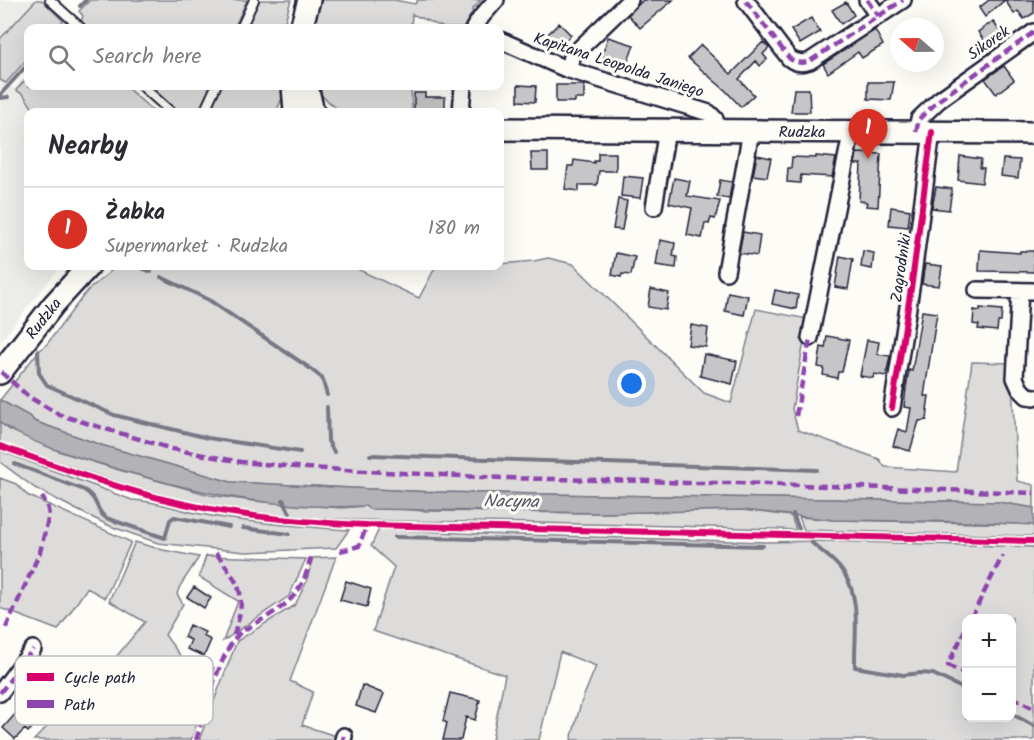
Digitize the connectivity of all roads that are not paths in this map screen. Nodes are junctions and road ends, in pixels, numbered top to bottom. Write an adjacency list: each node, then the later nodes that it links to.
1 (50, 0): 10 (lane)
2 (254, 0): 11 (lane)
3 (309, 0): 12 (main road)
4 (496, 0): 13 (street)
5 (630, 0): 16 (street)
6 (867, 0): 9 (street)
7 (903, 0): 9 (street)
8 (746, 1): 9 (street)
9 (878, 16)
10 (77, 24)
11 (243, 24)
12 (303, 24)
13 (477, 24)
14 (1034, 32): 32 (street, Sikorek)
15 (504, 42): 16 (street, Kapitana Leopolda Janiego)
16 (566, 69): 29 (street, Kapitana Leopolda Janiego)
17 (146, 90): 22 (lane)
18 (214, 90): 23 (lane)
19 (293, 90): 24 (main road)
20 (308, 90): 25 (main road)
21 (463, 90): 26 (street)
22 (167, 108)
23 (206, 108)
24 (295, 108)
25 (312, 108)
26 (461, 108)
27 (504, 129): 28 (main road, Rudzka)
28 (667, 130): 29 (main road, Rudzka); 34 (street)
29 (717, 131): 30 (main road, Rudzka)
30 (751, 131): 31 (main road, Rudzka); 36 (street)
31 (850, 132): 32 (main road, Rudzka); 39 (street)
32 (924, 132): 33 (main road, Rudzka); 42 (street, Zagrodniki)
33 (1034, 133)
34 (654, 207)
35 (85, 270): 40 (main road, Rudzka)
36 (726, 272)
37 (977, 290): 38 (street)
38 (1027, 291): 41 (street)
39 (810, 338)
40 (0, 373)
41 (1034, 397)
42 (892, 408)
43 (33, 649): 44 (street)
44 (28, 656)
45 (15, 673): 46 (street)
46 (0, 693)

